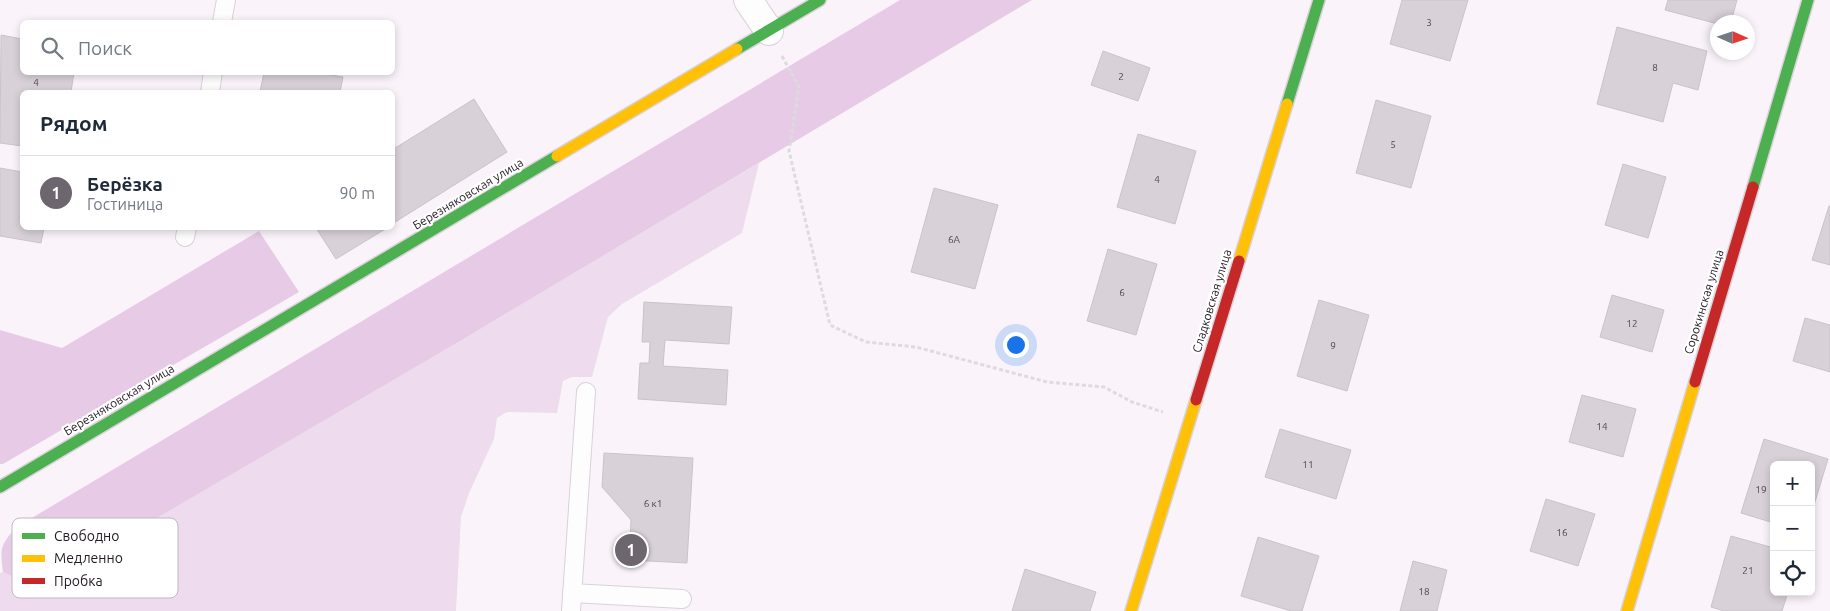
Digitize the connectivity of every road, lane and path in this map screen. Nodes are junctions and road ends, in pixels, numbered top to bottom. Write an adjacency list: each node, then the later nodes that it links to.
1 (226, 0): 6 (lane)
2 (748, 0): 7 (street)
3 (820, 0): 7 (street, Березняковская улица)
4 (1319, 0): 11 (street, Сладковская улица)
5 (1808, 0): 17 (street, Сорокинская улица)
6 (222, 20)
7 (769, 32): 11 (path); 12 (street, Березняковская улица)
8 (213, 75): 9 (lane)
9 (210, 90)
10 (586, 392): 13 (lane)
11 (1190, 420): 16 (street, Сладковская улица)
12 (0, 487)
13 (572, 593): 14 (lane); 15 (lane)
14 (682, 599)
15 (571, 611)
16 (1131, 611)
17 (1627, 611)

